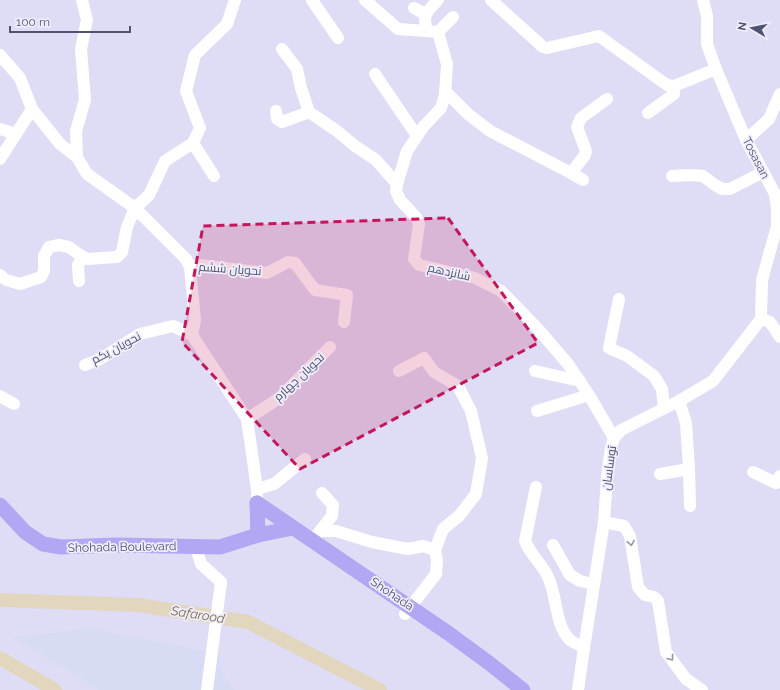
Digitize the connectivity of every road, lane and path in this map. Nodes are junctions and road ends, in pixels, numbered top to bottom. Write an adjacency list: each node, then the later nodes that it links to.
1 (82, 0): 30 (street)
2 (235, 0): 29 (street)
3 (312, 0): 12 (street)
4 (365, 0): 11 (street)
5 (438, 0): 9 (street)
6 (491, 0): 17 (street)
7 (703, 0): 15 (street, Tosasan)
8 (414, 8): 9 (street)
9 (426, 14): 11 (street)
10 (453, 17): 11 (street)
11 (432, 32): 18 (street)
12 (338, 38)
13 (282, 50): 23 (street)
14 (0, 55): 21 (street)
15 (716, 69): 17 (street); 28 (street, Tosasan)
16 (375, 74): 27 (street)
17 (674, 86): 24 (street)
18 (445, 90): 27 (street); 33 (street)
19 (780, 94): 28 (street)
20 (607, 99): 33 (street)
21 (32, 109): 26 (street); 30 (street)
22 (276, 111): 23 (street)
23 (309, 112): 37 (street)
24 (648, 114)
25 (0, 129): 26 (street)
26 (16, 134): 31 (street)
27 (417, 136): 37 (street)
28 (746, 140): 32 (street, Tosasan)
29 (193, 143): 34 (street); 38 (street)
30 (77, 157): 38 (street)
31 (0, 159)
32 (763, 172): 35 (street); 39 (street, Tosasan)
33 (571, 173): 36 (street)
34 (214, 176)
35 (672, 176)
36 (583, 180)
37 (397, 184): 53 (street, شانزدهم)
38 (135, 208): 40 (street); 41 (street)
39 (778, 226): 45 (street, Tosasan)
40 (83, 257): 42 (street); 43 (street)
41 (190, 267): 46 (street, نحویان ششم); 47 (street)
42 (0, 276)
43 (78, 281)
44 (619, 299): 58 (street)
45 (761, 319): 48 (street); 56 (street, توساسان)
46 (344, 322)
47 (192, 336): 50 (street, نحویان یکم); 60 (street)
48 (780, 337)
49 (330, 348): 60 (street, نحویان چهارم)
50 (84, 365)
51 (399, 371): 78 (street)
52 (535, 372): 53 (street)
53 (580, 381): 54 (street, شانزدهم)
54 (589, 395): 59 (street); 61 (street, شانزدهم)
55 (0, 396): 57 (street)
56 (679, 401): 58 (street, توساسان); 63 (street)
57 (14, 404)
58 (664, 408): 61 (street, توساسان)
59 (537, 412)
60 (247, 419): 69 (street)
61 (614, 438): 72 (street, توساسان)
62 (305, 459): 69 (street)
63 (689, 469): 65 (street); 71 (street)
64 (753, 472): 66 (street)
65 (660, 474)
66 (780, 476)
67 (536, 487): 81 (street)
68 (322, 492): 75 (street)
69 (257, 496): 73 (main road, Shohada); 74 (main road)
70 (0, 505): 77 (main road, Shohada Boulevard)
71 (690, 506)
72 (604, 522): 79 (street, توساسان); 86 (street, one-way to 86)
73 (286, 529): 74 (main road, Shohada Boulevard); 75 (main road, Shohada); 80 (main road, Shohada)
74 (258, 535): 77 (main road, Shohada Boulevard)
75 (316, 536): 78 (street); 80 (main road, Shohada)
76 (553, 545): 79 (street)
77 (196, 546): 82 (street)
78 (435, 550): 80 (street)
79 (594, 584): 81 (street, توساسان)
80 (408, 610): 83 (main road, Shohada); 84 (main road, Shohada)
81 (584, 648): 85 (street, توساسان)
82 (207, 690)
83 (508, 690)
84 (523, 690)
85 (578, 690)
86 (702, 690)

